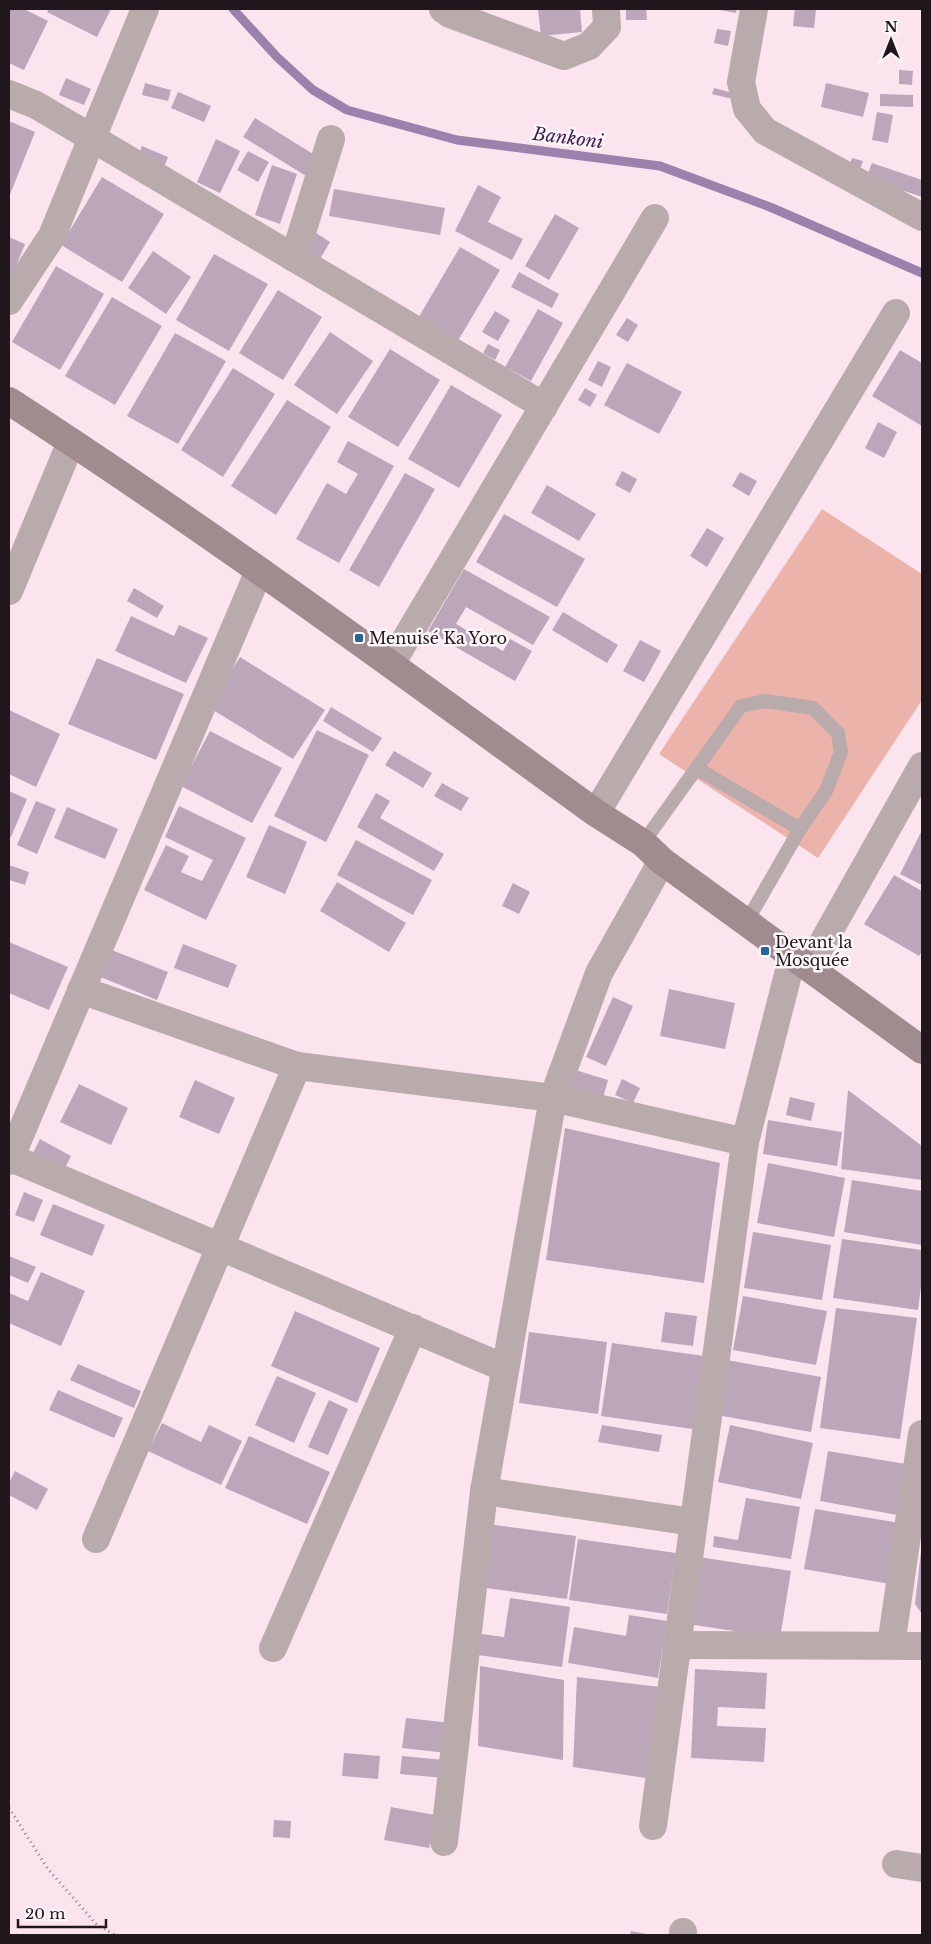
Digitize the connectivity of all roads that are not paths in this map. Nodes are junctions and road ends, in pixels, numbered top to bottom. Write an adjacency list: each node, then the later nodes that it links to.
1 (145, 9): 6 (street)
2 (443, 9): 3 (street)
3 (606, 9)
4 (754, 9): 8 (street)
5 (9, 94): 6 (street)
6 (92, 138): 10 (street); 11 (street)
7 (331, 139): 10 (street)
8 (922, 217)
9 (655, 218): 14 (street)
10 (294, 258): 14 (street)
11 (9, 301)
12 (896, 313): 21 (street)
13 (9, 401): 15 (street)
14 (544, 406): 18 (street)
15 (71, 442): 16 (street); 17 (street)
16 (259, 572): 18 (street); 26 (street)
17 (9, 590)
18 (390, 664): 21 (street)
19 (922, 766): 25 (street)
20 (696, 768): 22 (lane); 22 (lane); 23 (lane)
21 (596, 813): 23 (street)
22 (800, 829): 24 (lane)
23 (652, 852): 24 (street); 29 (street)
24 (746, 921): 25 (street)
25 (801, 961): 27 (street); 30 (street)
26 (81, 990): 28 (street); 31 (street)
27 (922, 1050)
28 (297, 1066): 29 (street); 32 (street)
29 (552, 1098): 30 (street); 34 (street)
30 (745, 1142): 37 (street)
31 (9, 1158): 32 (street)
32 (220, 1246): 33 (street); 38 (street)
33 (412, 1328): 34 (street); 42 (street)
34 (505, 1368): 36 (street)
35 (922, 1434): 40 (street)
36 (484, 1491): 37 (street); 44 (street)
37 (694, 1522): 39 (street)
38 (96, 1539)
39 (677, 1645): 40 (street); 43 (street)
40 (891, 1646): 41 (street)
41 (922, 1646)
42 (273, 1648)
43 (653, 1826)
44 (444, 1842)

